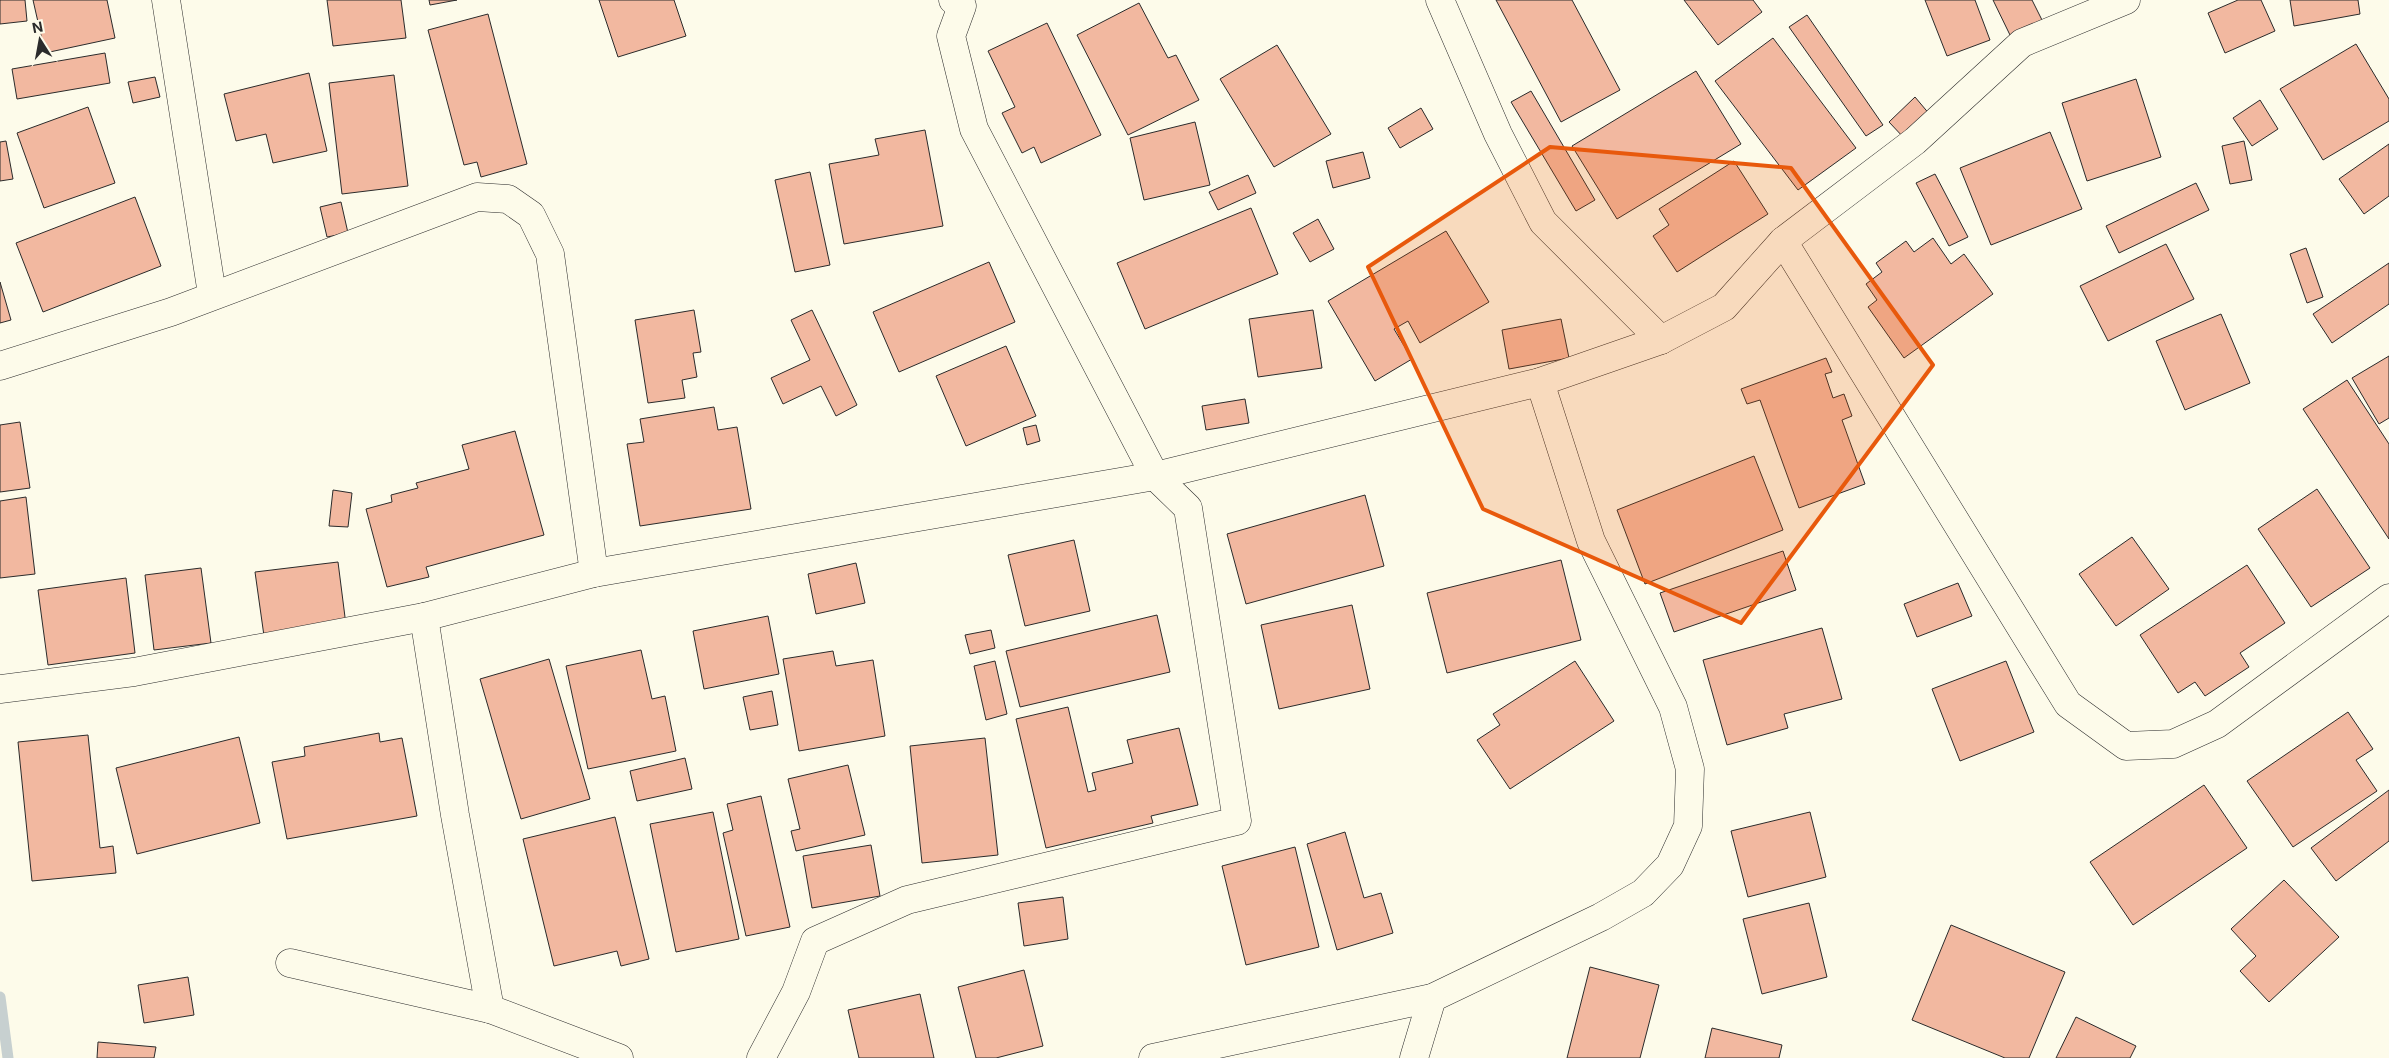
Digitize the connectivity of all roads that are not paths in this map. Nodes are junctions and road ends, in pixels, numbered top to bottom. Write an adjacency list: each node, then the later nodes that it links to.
1 (166, 0): 6 (street)
2 (1440, 0): 7 (street)
3 (2126, 0): 5 (street)
4 (965, 2): 10 (street)
5 (1783, 241): 7 (street); 12 (street)
6 (212, 294): 8 (street); 11 (street)
7 (1661, 340): 9 (street)
8 (0, 366)
9 (1540, 382): 10 (street); 16 (street)
10 (1155, 476): 11 (street); 19 (street)
11 (594, 573): 13 (street)
12 (2389, 598)
13 (424, 617): 14 (street); 17 (street)
14 (0, 689)
15 (290, 963): 17 (street)
16 (1432, 998): 20 (street); 21 (street)
17 (490, 1009): 18 (street)
18 (619, 1058)
19 (760, 1058)
20 (1153, 1058)
21 (1414, 1058)

